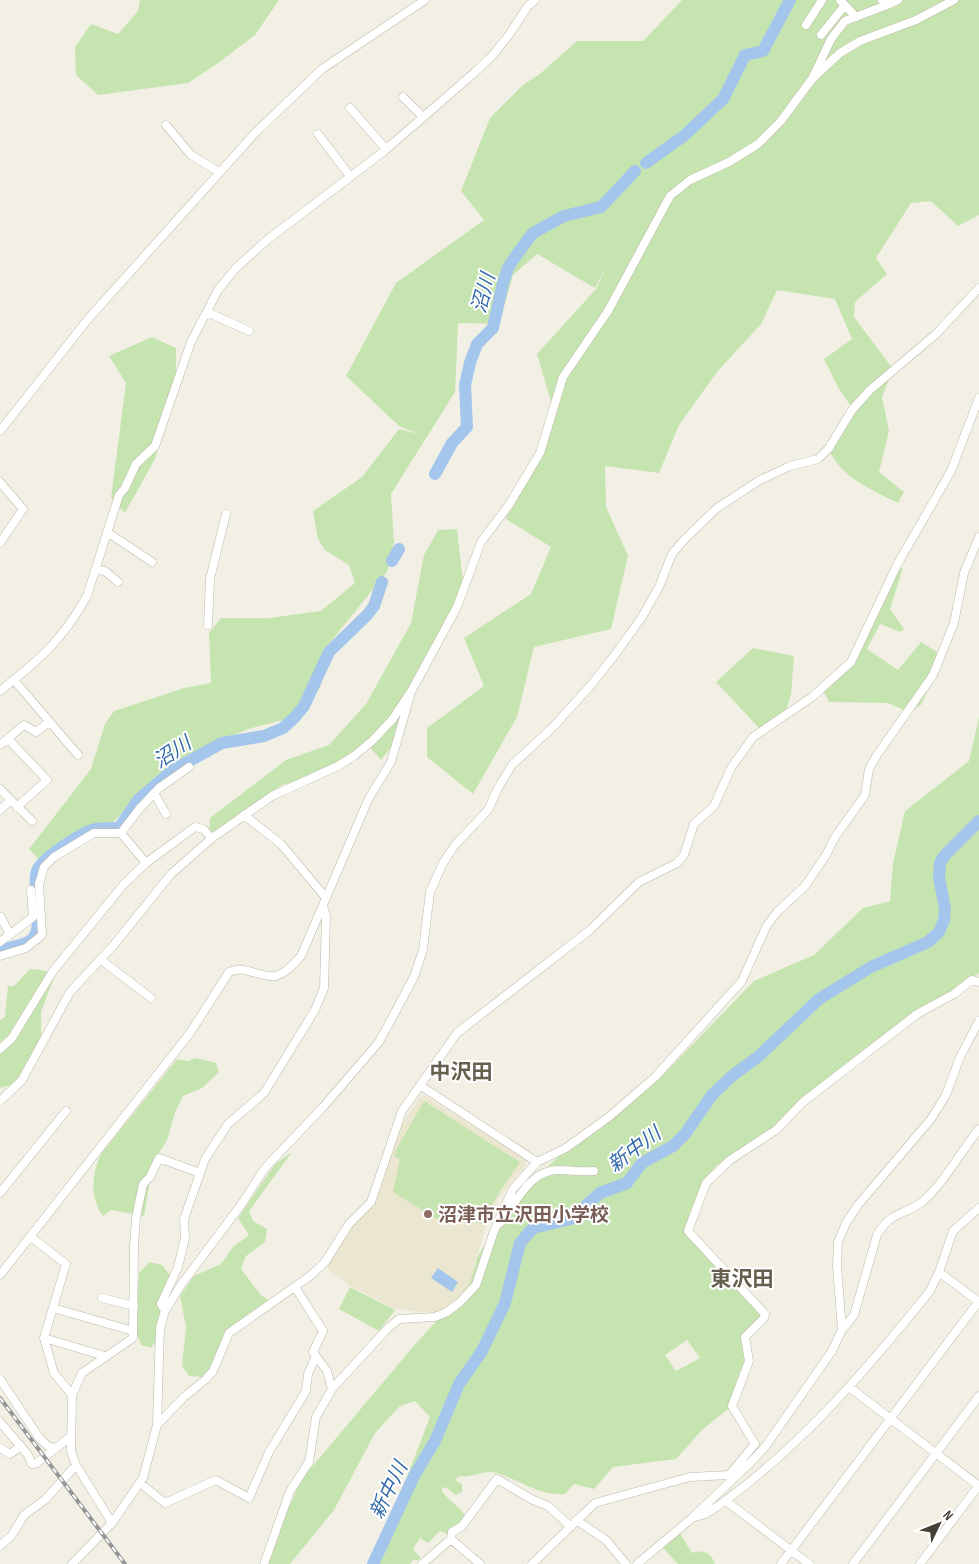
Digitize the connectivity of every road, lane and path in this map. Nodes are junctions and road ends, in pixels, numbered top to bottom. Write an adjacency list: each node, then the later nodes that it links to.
1 (425, 0): 18 (street)
2 (535, 0): 14 (street)
3 (822, 0): 9 (street)
4 (898, 0): 7 (street)
5 (954, 0): 11 (street)
6 (842, 3): 8 (street); 10 (street)
7 (885, 3): 8 (street)
8 (856, 17): 11 (street)
9 (806, 25)
10 (821, 35)
11 (812, 79): 35 (street)
12 (404, 97): 14 (street)
13 (350, 108): 17 (street)
14 (423, 117): 17 (street)
15 (166, 125): 18 (street)
16 (318, 134): 19 (street)
17 (386, 149): 19 (street)
18 (220, 172): 24 (street)
19 (350, 176): 21 (street)
20 (979, 288): 82 (street)
21 (207, 312): 22 (street); 27 (street)
22 (249, 331)
23 (979, 398): 64 (street)
24 (0, 431)
25 (0, 482): 29 (street)
26 (226, 514): 33 (street)
27 (107, 532): 30 (street); 31 (street)
28 (979, 537): 68 (street)
29 (0, 543)
30 (152, 562)
31 (96, 570): 32 (street); 34 (street)
32 (118, 582)
33 (208, 625)
34 (14, 680): 36 (street); 37 (street)
35 (412, 690): 48 (street); 54 (street)
36 (0, 691)
37 (49, 722): 38 (street); 40 (street)
38 (8, 739): 39 (street); 45 (street)
39 (0, 745)
40 (78, 756)
41 (189, 767): 43 (street)
42 (0, 789): 44 (street)
43 (154, 793): 47 (street); 50 (street)
44 (11, 800): 45 (street); 46 (street)
45 (17, 807): 49 (street)
46 (0, 810)
47 (166, 814)
48 (244, 815): 51 (street); 54 (street)
49 (32, 822)
50 (121, 834): 52 (street); 58 (street)
51 (212, 838): 52 (street); 59 (street)
52 (146, 863): 63 (street)
53 (31, 890): 56 (street)
54 (324, 902): 70 (street); 74 (street)
55 (1, 917): 56 (street)
56 (10, 935): 57 (street)
57 (0, 942)
58 (0, 956)
59 (100, 959): 61 (street); 65 (street)
60 (979, 982): 102 (street)
61 (151, 998)
62 (979, 1021): 83 (street)
63 (0, 1049)
64 (421, 1086): 68 (street); 77 (street)
65 (0, 1101)
66 (66, 1111): 71 (street)
67 (979, 1129): 83 (street)
68 (537, 1162): 73 (street)
69 (594, 1171): 73 (street)
70 (200, 1173): 80 (street); 82 (street)
71 (0, 1193)
72 (979, 1208): 75 (street)
73 (494, 1231): 90 (street)
74 (31, 1237): 76 (street); 81 (street)
75 (939, 1272): 79 (street); 89 (street)
76 (0, 1275)
77 (295, 1287): 87 (street); 95 (street)
78 (102, 1298): 80 (street)
79 (979, 1302): 93 (street)
80 (134, 1306): 84 (street)
81 (53, 1308): 84 (street); 85 (street)
82 (166, 1311): 95 (street)
83 (842, 1330): 102 (street)
84 (133, 1331): 86 (street)
85 (44, 1338): 86 (street); 91 (street)
86 (105, 1356): 91 (street)
87 (315, 1358): 90 (street); 103 (street)
88 (0, 1379): 99 (street)
89 (849, 1386): 93 (street); 105 (street)
90 (332, 1390): 114 (street)
91 (72, 1395): 96 (street)
92 (979, 1396): 100 (street)
93 (890, 1418): 100 (street); 112 (street)
94 (1, 1425): 97 (street)
95 (156, 1425): 103 (street)
96 (70, 1437): 99 (street); 101 (street)
97 (21, 1446): 98 (street); 99 (street)
98 (0, 1448)
99 (55, 1448)
100 (936, 1453): 104 (street); 122 (street)
101 (76, 1465): 108 (street); 111 (street)
102 (731, 1477): 106 (street); 107 (street)
103 (140, 1483): 108 (street)
104 (979, 1485): 123 (street)
105 (726, 1500): 106 (street); 112 (street)
106 (692, 1518): 119 (street)
107 (576, 1520): 109 (street); 118 (street)
108 (112, 1523): 113 (street)
109 (570, 1526): 110 (street); 117 (street)
110 (452, 1539): 115 (street); 116 (street)
111 (0, 1546)
112 (791, 1551): 120 (street); 121 (street)
113 (72, 1564)
114 (264, 1564)
115 (422, 1564)
116 (480, 1564)
117 (532, 1564)
118 (626, 1564)
119 (637, 1564)
120 (781, 1564)
121 (809, 1564)
122 (853, 1564)
123 (920, 1564)

